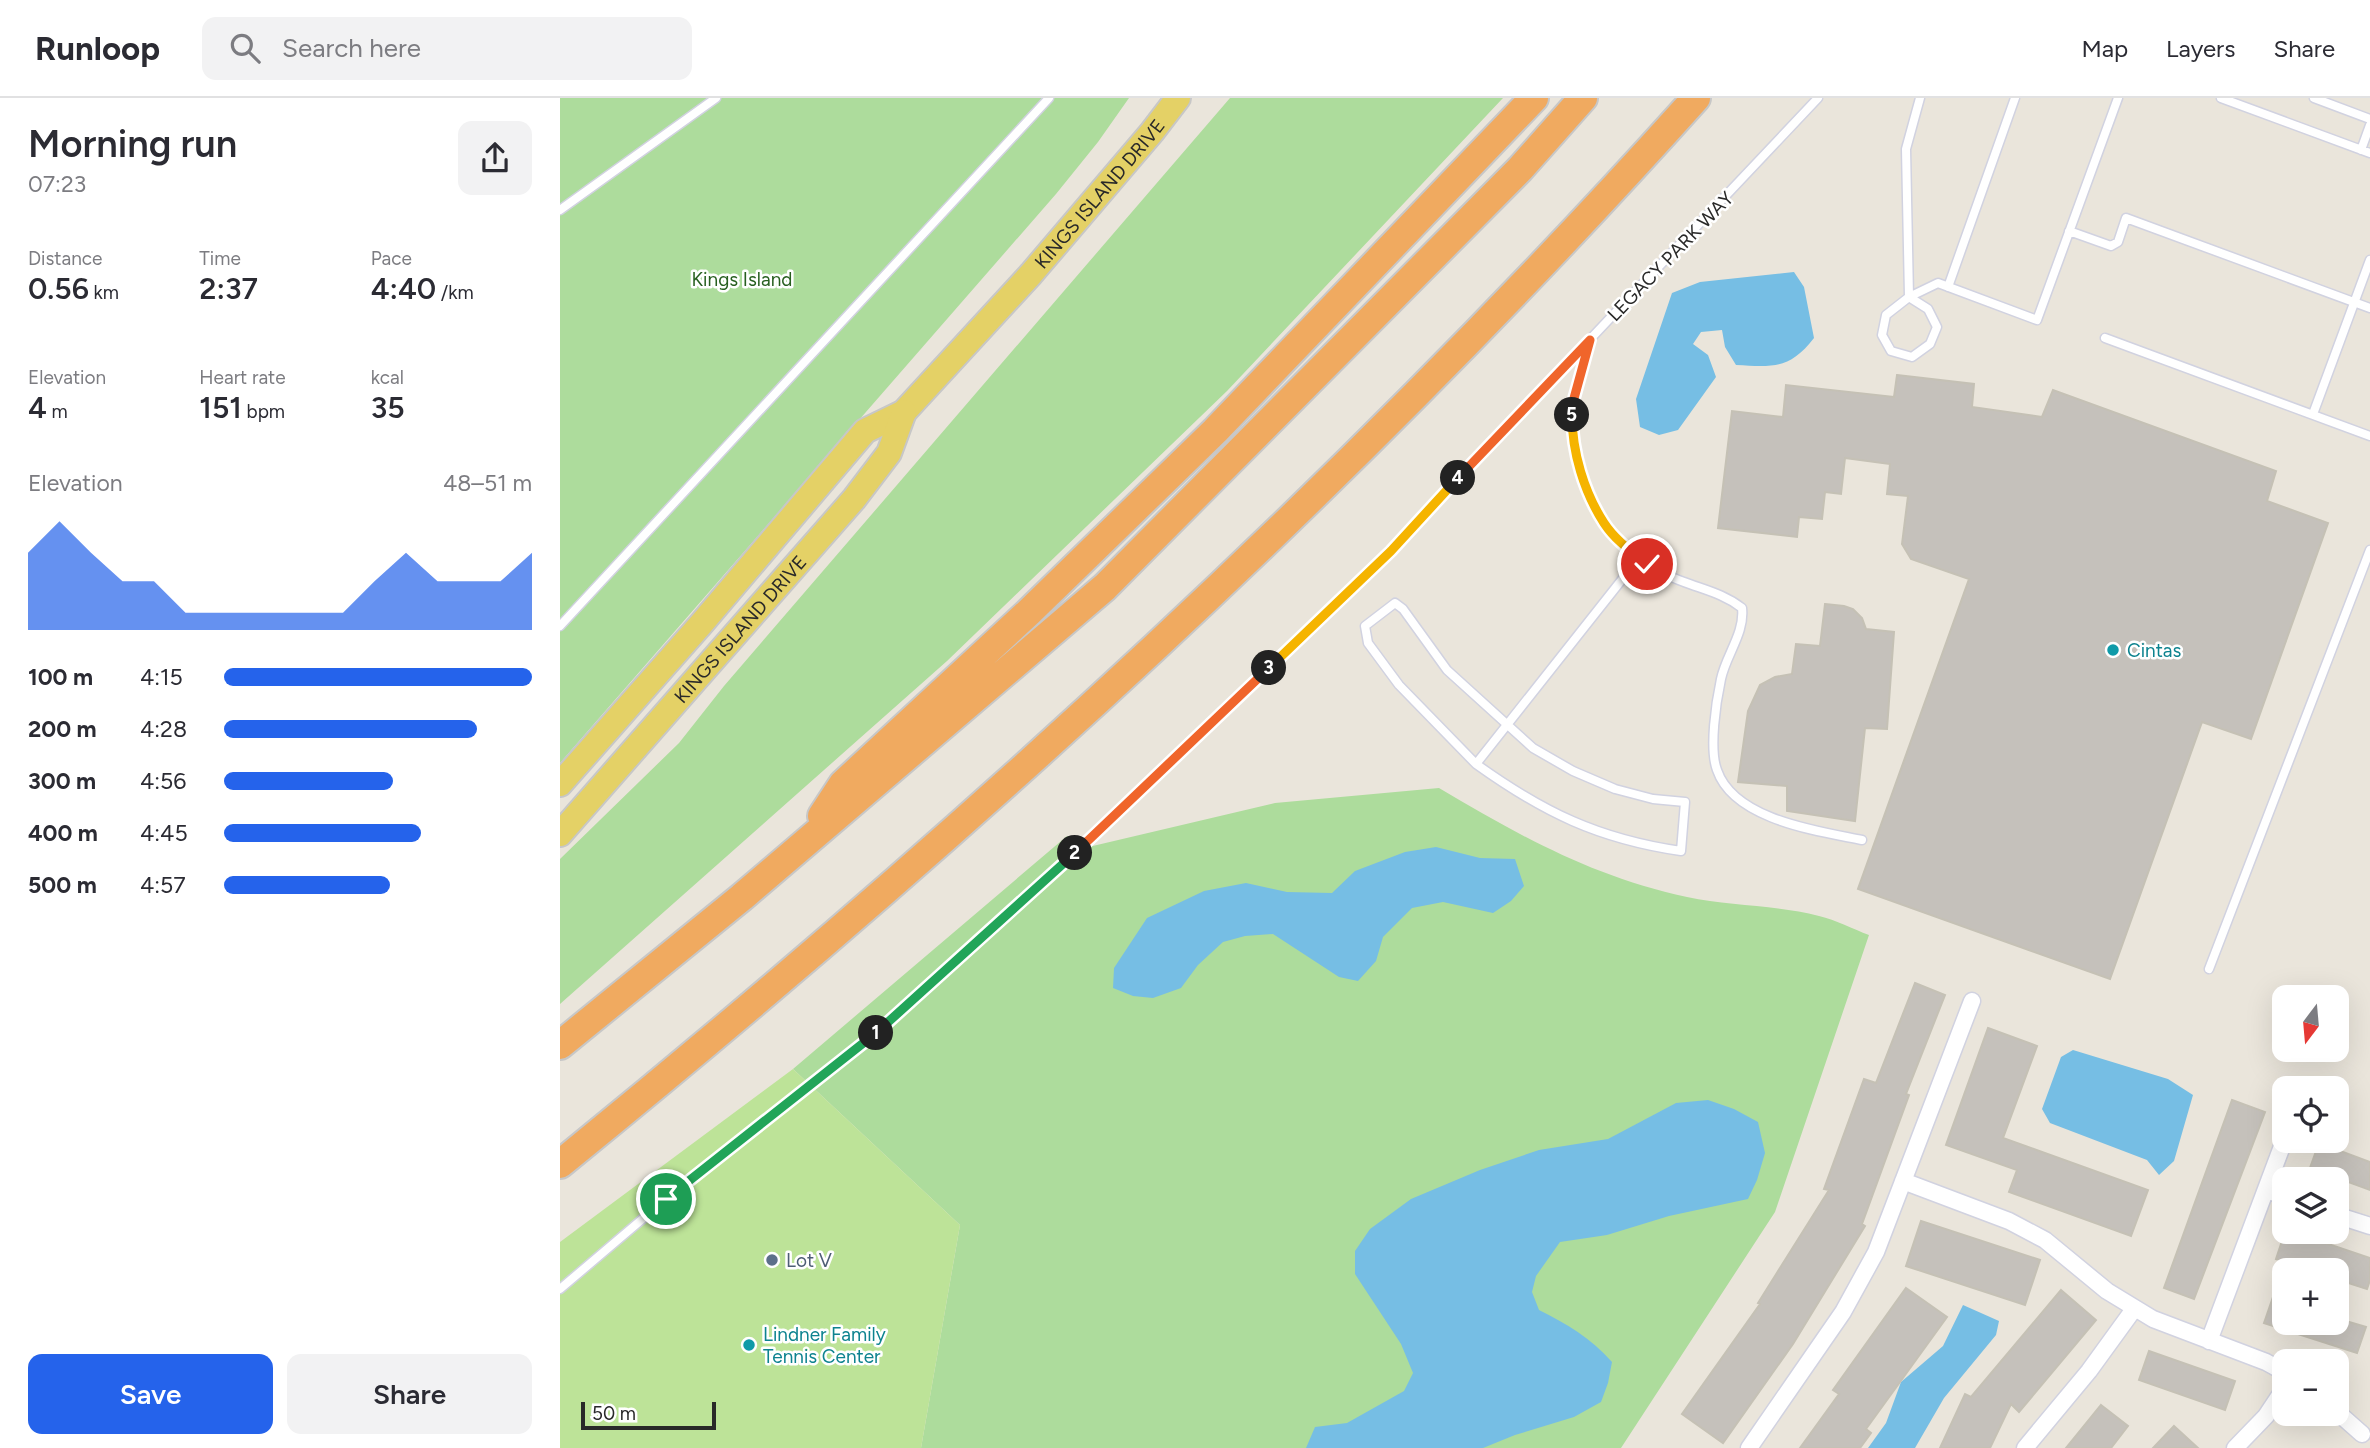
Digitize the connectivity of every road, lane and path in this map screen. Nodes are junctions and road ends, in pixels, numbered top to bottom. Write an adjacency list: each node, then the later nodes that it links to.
1 (716, 98): 17 (lane)
2 (1049, 98): 31 (lane)
3 (1178, 98): 26 (main road, KINGS ISLAND DRIVE)
4 (1583, 98): 37 (highway)
5 (1696, 98): 42 (highway)
6 (1818, 98): 25 (lane, LEGACY PARK WAY)
7 (1920, 98): 21 (lane)
8 (2015, 98): 20 (lane)
9 (2118, 98): 18 (lane)
10 (2221, 98): 15 (lane)
11 (2314, 98): 13 (lane)
12 (1529, 102): 37 (highway)
13 (2370, 119)
14 (2370, 125): 15 (lane)
15 (2361, 150): 16 (lane)
16 (2370, 153)
17 (560, 209)
18 (2069, 231): 20 (lane); 22 (lane)
19 (2370, 260): 22 (lane)
20 (1948, 287): 21 (lane)
21 (1909, 297): 21 (lane)
22 (2354, 302): 23 (lane); 27 (lane)
23 (2370, 308)
24 (2105, 338): 27 (lane)
25 (1590, 340): 30 (lane); 48 (lane, LEGACY PARK WAY)
26 (904, 412): 34 (main road, KINGS ISLAND DRIVE); 35 (main road, KINGS ISLAND DRIVE)
27 (2313, 414): 28 (lane)
28 (2370, 436)
29 (2370, 550): 38 (lane)
30 (1639, 558): 32 (lane); 36 (lane)
31 (560, 626)
32 (1507, 724): 33 (lane); 33 (lane); 33 (lane)
33 (1476, 764)
34 (560, 785)
35 (560, 834)
36 (1861, 840)
37 (804, 844): 40 (highway)
38 (2210, 969)
39 (1972, 1001): 43 (street)
40 (560, 1045)
41 (2280, 1153): 44 (street)
42 (560, 1164)
43 (1903, 1181): 49 (street); 55 (street)
44 (2266, 1190): 45 (street); 50 (street)
45 (2272, 1192)
46 (2349, 1219): 47 (street)
47 (2370, 1226)
48 (560, 1289)
49 (2134, 1309): 50 (street); 56 (street)
50 (2209, 1340): 51 (street)
51 (2272, 1365)
52 (2272, 1407): 57 (street)
53 (2349, 1422): 54 (street)
54 (2362, 1434)
55 (1749, 1448)
56 (2025, 1448)
57 (2235, 1448)

